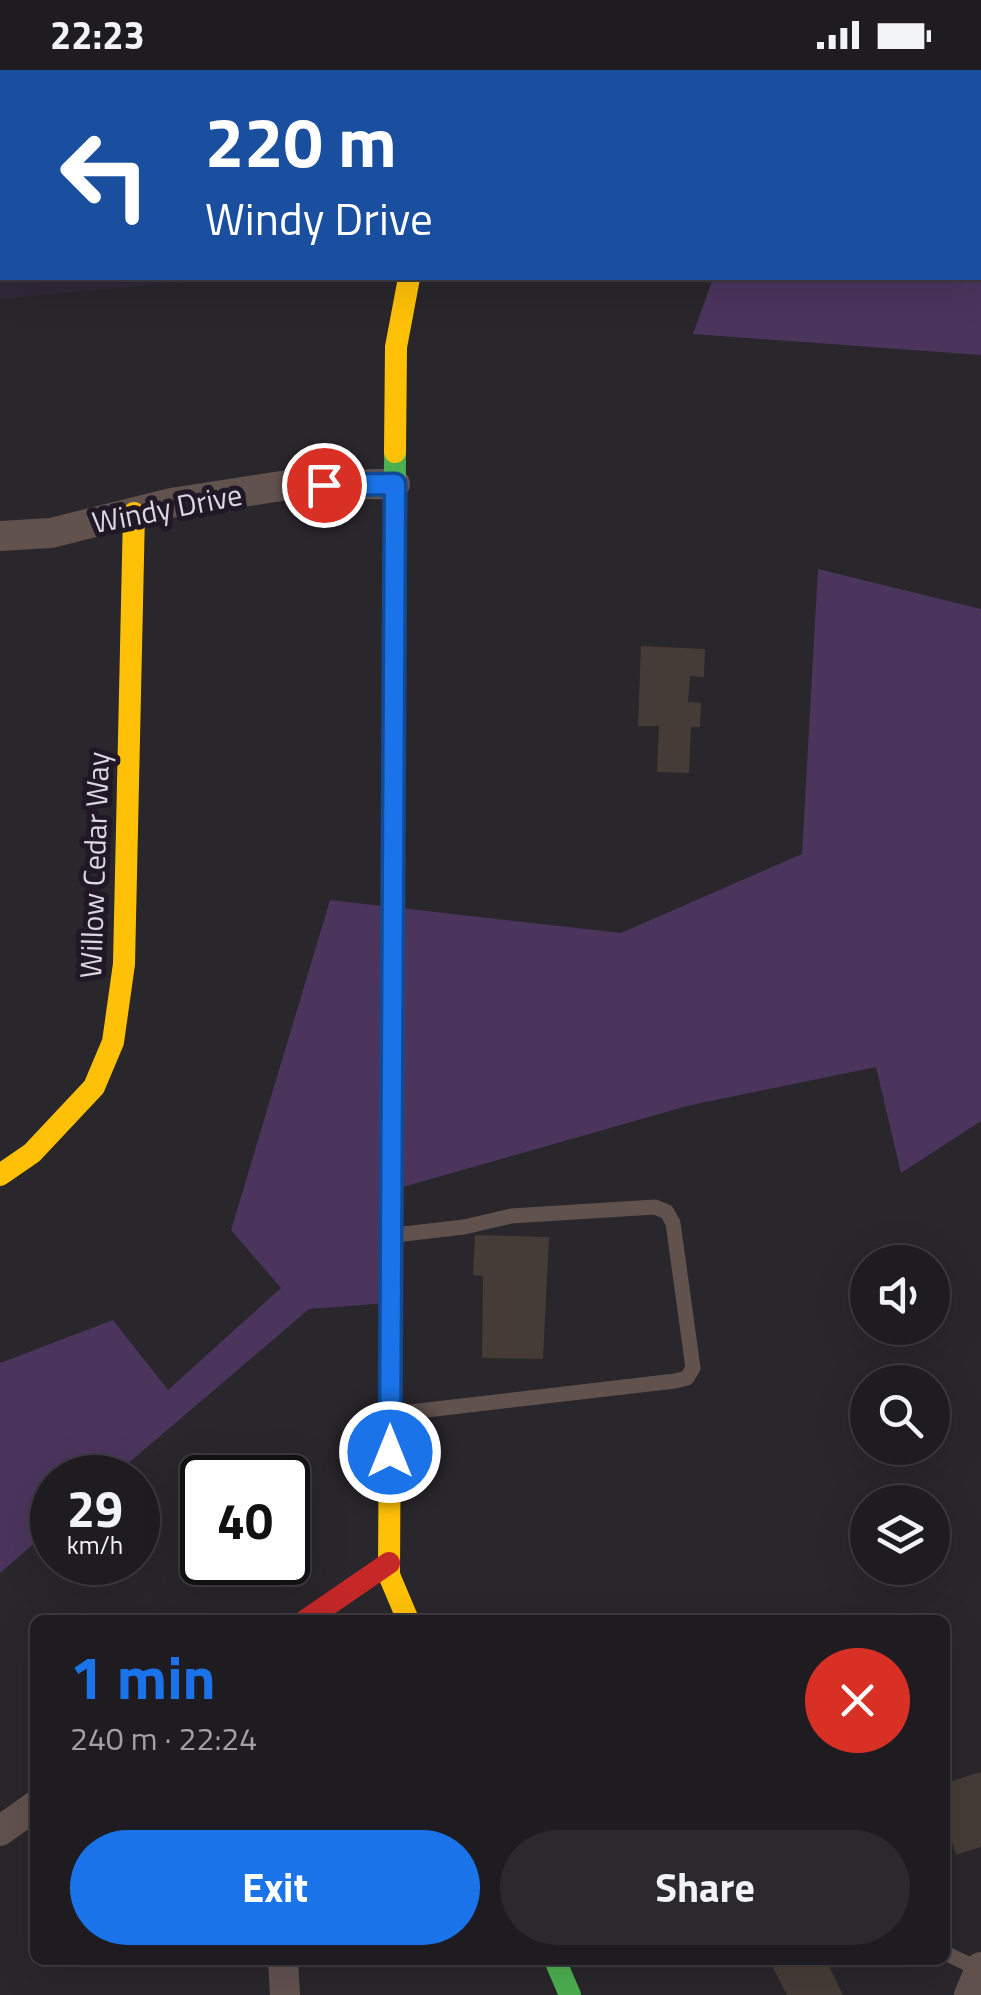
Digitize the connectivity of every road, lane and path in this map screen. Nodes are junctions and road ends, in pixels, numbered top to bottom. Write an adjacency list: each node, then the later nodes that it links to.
1 (409, 280): 2 (street)
2 (395, 484): 3 (street, Windy Drive); 6 (street)
3 (134, 513): 4 (street, Windy Drive); 5 (street, Willow Cedar Way)
4 (0, 536)
5 (0, 1174)
6 (391, 1236): 7 (street); 7 (lane)
7 (390, 1414): 8 (street)
8 (389, 1563): 9 (street); 10 (street)
9 (313, 1615)
10 (406, 1615)
11 (30, 1809): 12 (street)
12 (0, 1830)
13 (950, 1957): 16 (lane)
14 (284, 1965): 17 (street)
15 (556, 1965): 18 (street)
16 (976, 1977)
17 (285, 1995)
18 (570, 1995)

